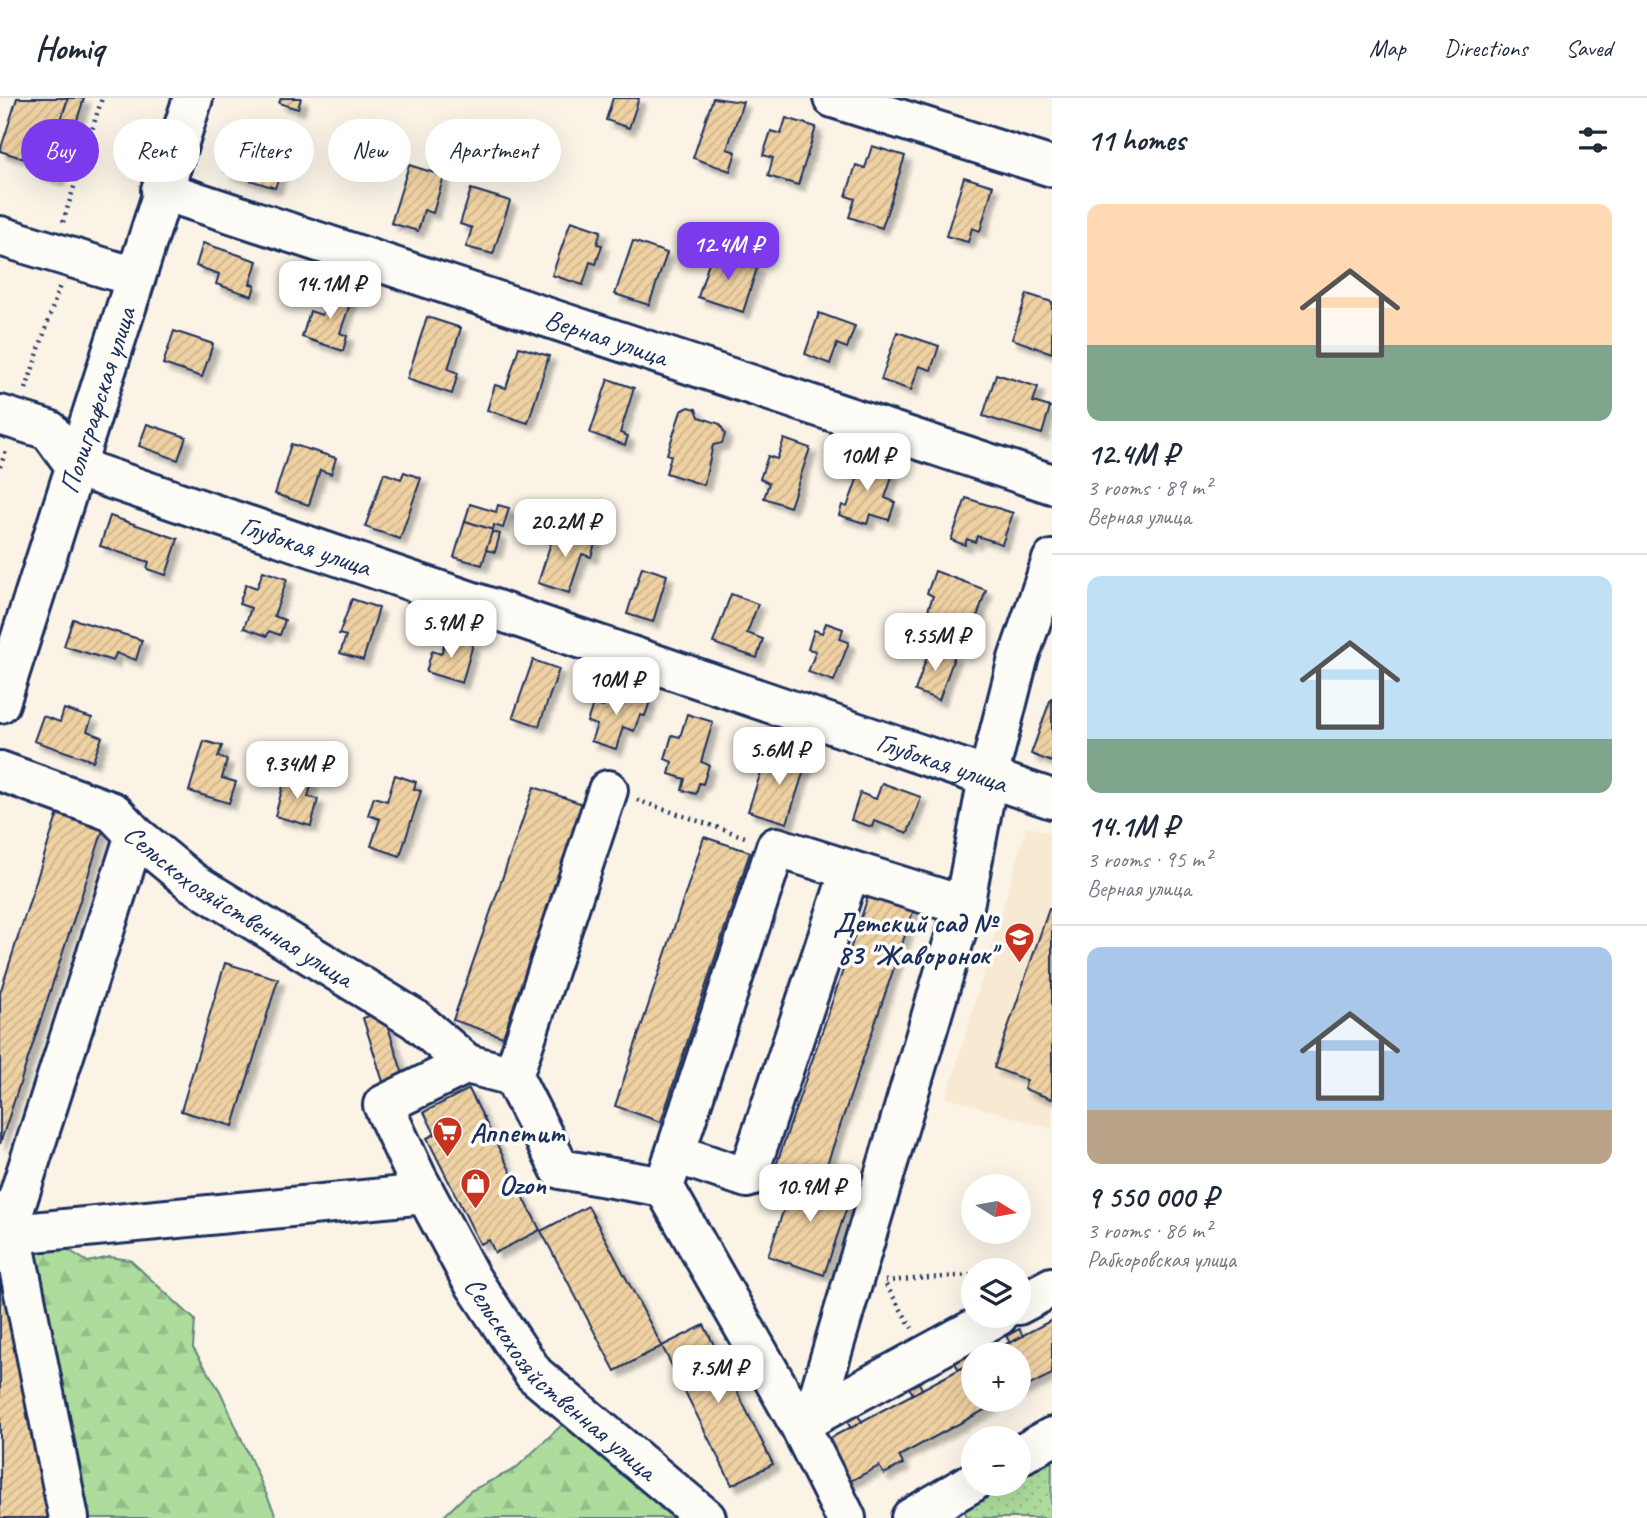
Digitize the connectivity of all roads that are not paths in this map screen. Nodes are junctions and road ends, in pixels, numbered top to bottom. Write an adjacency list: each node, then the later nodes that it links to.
1 (192, 98): 4 (street, Полиграфская улица)
2 (833, 98): 3 (street)
3 (1052, 167)
4 (161, 190): 6 (street, Полиграфская улица); 9 (street, Верная улица)
5 (0, 236): 6 (street)
6 (135, 277): 8 (street, Полиграфская улица)
7 (8, 417): 8 (street)
8 (76, 467): 11 (street, Полиграфская улица); 13 (street, Глубокая улица)
9 (1052, 484)
10 (1052, 560): 13 (street)
11 (0, 703)
12 (0, 771): 16 (street, Сельскохозяйственная улица)
13 (988, 778): 15 (street, Глубокая улица); 18 (street)
14 (608, 790): 20 (street)
15 (1052, 799)
16 (135, 835): 19 (street, Сельскохозяйственная улица); 23 (street)
17 (850, 871): 18 (street); 21 (street); 21 (street)
18 (964, 906): 27 (street)
19 (467, 1064): 20 (street); 22 (street, Сельскохозяйственная улица)
20 (513, 1076): 21 (street)
21 (671, 1170): 27 (street)
22 (425, 1194): 23 (street); 32 (street, Сельскохозяйственная улица)
23 (8, 1225): 31 (street)
24 (1052, 1287): 25 (street)
25 (1031, 1298)
26 (976, 1328): 27 (street)
27 (806, 1420): 33 (street)
28 (1052, 1437): 29 (street)
29 (1031, 1449)
30 (961, 1489): 34 (street)
31 (69, 1518)
32 (706, 1518)
33 (846, 1518)
34 (911, 1518)

